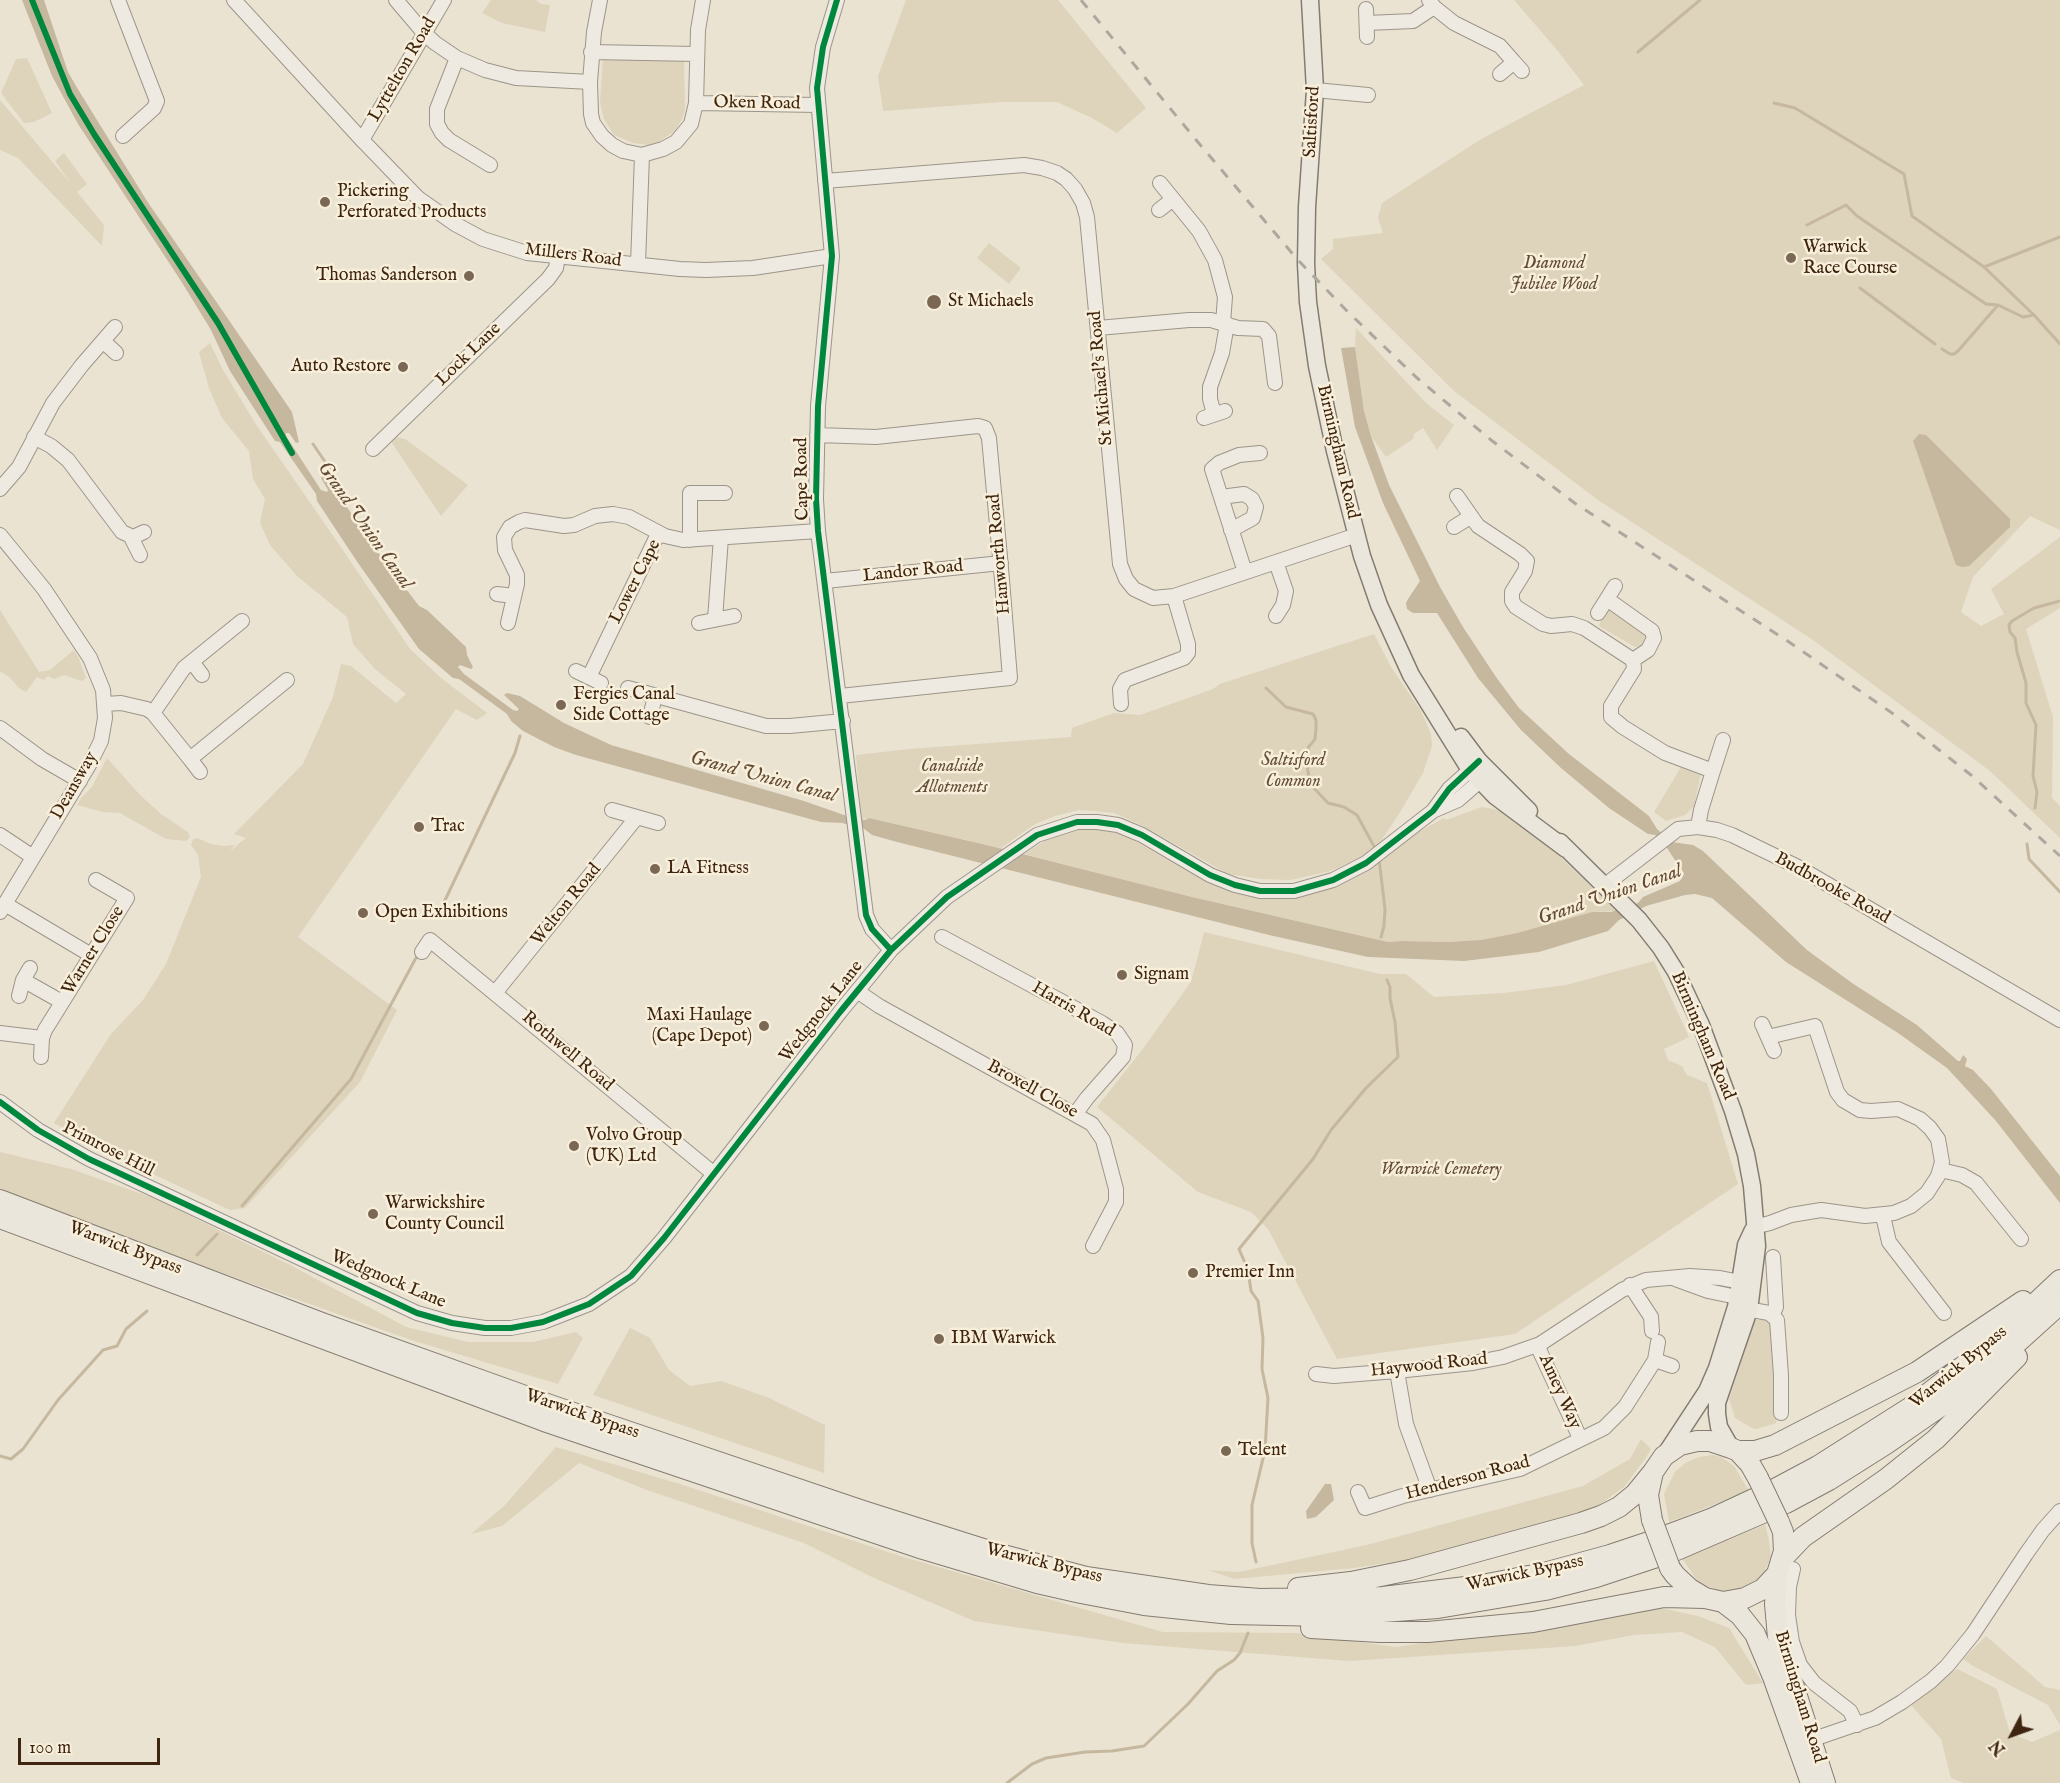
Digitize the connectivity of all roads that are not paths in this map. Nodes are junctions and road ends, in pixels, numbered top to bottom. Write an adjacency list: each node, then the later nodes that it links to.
1 (118, 0): 21 (street)
2 (234, 0): 22 (street, Millers Road)
3 (396, 0): 11 (street)
4 (444, 0): 11 (street, Lyttelton Road)
5 (600, 0): 12 (street)
6 (703, 0): 13 (street)
7 (837, 0): 20 (street, Cape Road)
8 (1310, 0): 17 (main road, Saltisford)
9 (1431, 4): 10 (street); 15 (street)
10 (1367, 23)
11 (424, 33): 14 (street); 22 (street, Lyttelton Road)
12 (591, 52): 13 (street); 16 (street)
13 (698, 54): 19 (street)
14 (457, 58): 16 (street); 24 (street)
15 (1500, 74)
16 (590, 82): 23 (street)
17 (1315, 90): 18 (street); 29 (main road, Saltisford)
18 (1368, 94)
19 (696, 103): 20 (street, Oken Road); 23 (street)
20 (818, 105): 25 (street, Cape Road)
21 (133, 132)
22 (362, 140): 31 (street, Millers Road)
23 (642, 155): 32 (street)
24 (490, 165)
25 (825, 181): 30 (street, Cape Road); 35 (street, St Michael's Road)
26 (1160, 183): 27 (street)
27 (1173, 199): 28 (street); 33 (street)
28 (1159, 210)
29 (1306, 244): 54 (main road, Birmingham Road)
30 (832, 256): 32 (street, Millers Road); 40 (street, Cape Road)
31 (558, 257): 32 (street, Millers Road); 42 (street, Lock Lane)
32 (638, 264)
33 (1225, 323): 35 (street); 38 (street); 39 (street)
34 (115, 327): 36 (street)
35 (1098, 328): 65 (street, St Michael's Road)
36 (104, 341): 37 (street); 41 (street)
37 (116, 352)
38 (1275, 383)
39 (1214, 414)
40 (817, 435): 51 (street, Cape Road); 59 (street, Hanworth Road)
41 (34, 437): 44 (street); 57 (street)
42 (373, 449)
43 (1260, 453): 47 (street)
44 (0, 489)
45 (725, 494): 56 (street)
46 (1457, 496): 48 (street)
47 (1221, 497): 50 (street); 50 (street)
48 (1470, 517): 49 (street); 74 (street)
49 (1454, 527)
50 (1231, 530): 60 (street)
51 (818, 531): 55 (street, Lower Cape); 61 (street, Cape Road)
52 (658, 534): 56 (street, Lower Cape); 64 (street); 77 (street, Lower Cape)
53 (0, 535): 82 (street, Deansway)
54 (1357, 535): 58 (street, St Michael's Road); 90 (main road, Birmingham Road)
55 (721, 538): 56 (street, Lower Cape); 70 (street)
56 (690, 540)
57 (140, 555)
58 (1276, 562): 60 (street, St Michael's Road); 69 (street)
59 (1001, 563): 61 (street, Landor Road); 81 (street, Hanworth Road)
60 (1245, 572): 65 (street, St Michael's Road)
61 (825, 581): 81 (street, Cape Road)
62 (1615, 586): 66 (street)
63 (497, 594): 64 (street)
64 (514, 596): 72 (street)
65 (1174, 596): 83 (street)
66 (1607, 599): 67 (street); 74 (street)
67 (1598, 613)
68 (734, 616): 70 (street)
69 (1276, 616)
70 (715, 620): 73 (street)
71 (242, 621): 75 (street)
72 (508, 623)
73 (699, 623)
74 (1633, 660): 91 (street)
75 (192, 662): 76 (street); 84 (street)
76 (202, 675)
77 (589, 677)
78 (278, 681): 89 (street)
79 (628, 688): 80 (street)
80 (655, 696): 85 (street); 86 (street)
81 (840, 696): 86 (street, Cape Road)
82 (105, 704): 84 (street); 93 (street, Deansway)
83 (1121, 704)
84 (153, 713): 89 (street)
85 (650, 717)
86 (843, 721): 104 (street, Cape Road)
87 (0, 728): 93 (street)
88 (1723, 740): 91 (street)
89 (190, 759): 92 (street)
90 (1480, 771): 101 (main road, Birmingham Road); 104 (street, Wedgnock Lane)
91 (1713, 771): 97 (street)
92 (200, 772)
93 (80, 781): 99 (street, Deansway)
94 (612, 810): 95 (street)
95 (637, 817): 96 (street); 108 (street, Welton Road)
96 (658, 823)
97 (1698, 827): 101 (street, Budbrooke Road); 111 (street, Budbrooke Road)
98 (0, 835): 99 (street)
99 (33, 857): 102 (street, Deansway)
100 (96, 880): 106 (street, Warner Close)
101 (1604, 886): 126 (main road, Birmingham Road)
102 (3, 908): 106 (street)
103 (942, 937): 119 (street, Harris Road)
104 (891, 950): 107 (street, Wedgnock Lane)
105 (422, 952): 108 (street, Rothwell Road)
106 (91, 955): 110 (street, Warner Close)
107 (857, 991): 119 (street, Broxell Close); 121 (street, Wedgnock Lane)
108 (495, 993): 121 (street, Rothwell Road)
109 (19, 996): 110 (street, Warner Close)
110 (62, 1002): 115 (street, Warner Close)
111 (2060, 1020)
112 (1762, 1024): 114 (street)
113 (0, 1033): 115 (street)
114 (1768, 1037): 116 (street); 120 (street)
115 (42, 1038): 117 (street, Warner Close)
116 (1774, 1051)
117 (41, 1057)
118 (0, 1102): 123 (street, Primrose Hill)
119 (1076, 1113): 128 (street, Broxell Close)
120 (1941, 1170): 124 (street); 127 (street)
121 (714, 1174): 123 (street, Wedgnock Lane)
122 (0, 1200): 151 (highway, Warwick Bypass)
123 (209, 1216)
124 (1882, 1216): 126 (street); 136 (street)
125 (0, 1218): 153 (highway, Warwick Bypass)
126 (1754, 1227): 133 (main road, Birmingham Road)
127 (2012, 1236)
128 (1093, 1246)
129 (1770, 1260): 137 (street)
130 (2060, 1275): 145 (highway)
131 (2060, 1280): 151 (highway, Warwick Bypass)
132 (1630, 1285): 133 (street, Haywood Road); 138 (street, Haywood Road); 139 (street, Henderson Road)
133 (1743, 1298): 137 (street); 145 (main road, Birmingham Road); 146 (main road, Birmingham Road)
134 (2060, 1304): 153 (highway, Warwick Bypass)
135 (2060, 1308): 150 (highway)
136 (1944, 1313)
137 (1773, 1314): 143 (street)
138 (1537, 1345): 141 (street, Haywood Road); 144 (street, Amey Way)
139 (1655, 1360): 140 (street); 144 (street, Henderson Road)
140 (1672, 1366)
141 (1397, 1371): 142 (street, Haywood Road); 147 (street)
142 (1316, 1374)
143 (1780, 1413)
144 (1580, 1438): 147 (street, Henderson Road)
145 (1734, 1449): 146 (highway); 150 (highway, bridge)
146 (1659, 1464): 151 (highway); 152 (highway, bridge)
147 (1430, 1490): 148 (street, Henderson Road)
148 (1358, 1492)
149 (2060, 1511): 154 (street)
150 (1784, 1567): 152 (highway); 154 (street, Birmingham Road); 155 (highway, Birmingham Road)
151 (1208, 1595)
152 (1714, 1600): 153 (highway); 155 (highway, Birmingham Road)
153 (1230, 1614)
154 (1857, 1725): 155 (street)
155 (1804, 1742): 156 (highway, Birmingham Road); 157 (highway, Birmingham Road)
156 (1811, 1783)
157 (1825, 1783)

